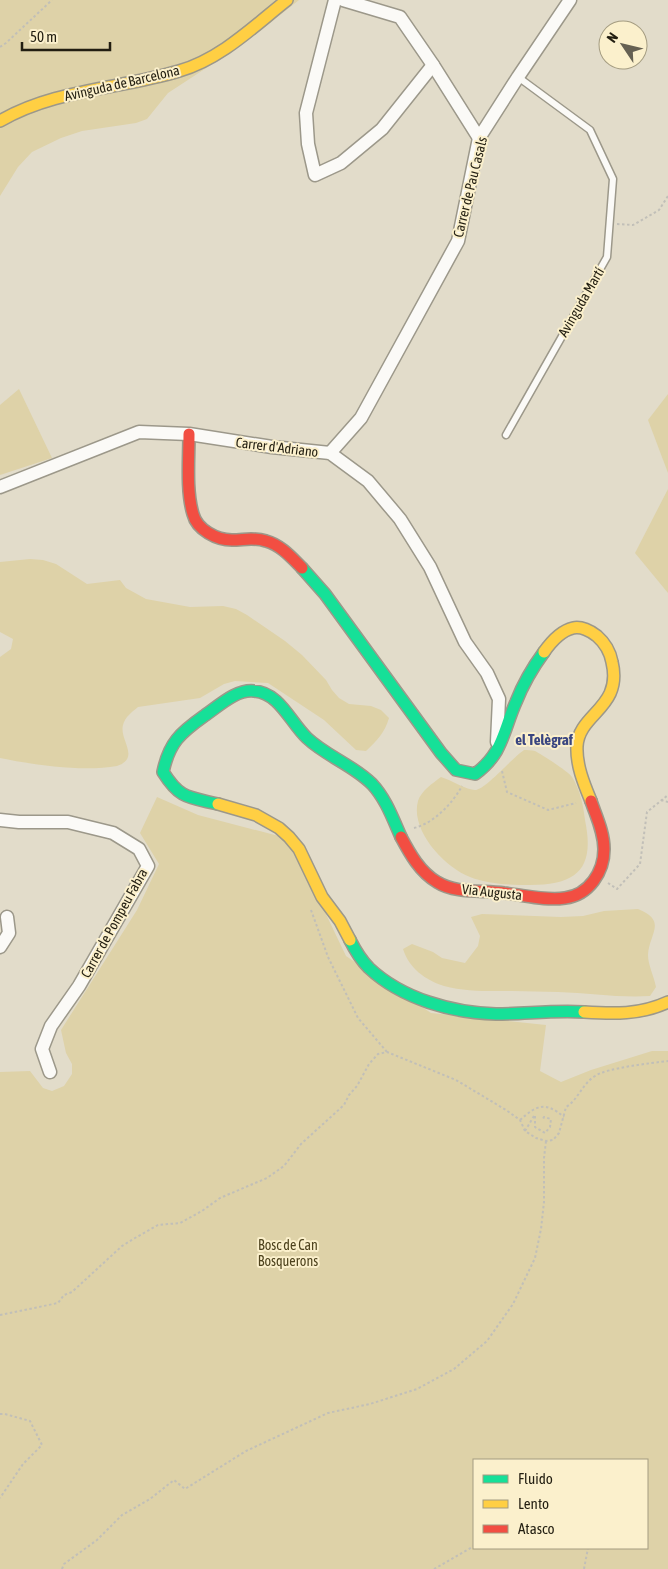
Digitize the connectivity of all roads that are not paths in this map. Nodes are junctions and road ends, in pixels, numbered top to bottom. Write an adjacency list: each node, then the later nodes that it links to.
1 (287, 0): 7 (street, Avinguda de Barcelona)
2 (335, 0): 5 (street)
3 (343, 0): 5 (street)
4 (570, 0): 6 (street, Carrer de Pau Casals)
5 (433, 65): 8 (street)
6 (518, 77): 8 (street, Carrer de Pau Casals); 10 (lane, Avinguda Martí)
7 (0, 121)
8 (479, 138): 11 (street, Carrer de Pau Casals)
9 (189, 434): 11 (street, Carrer d'Adriano); 12 (street, Carrer d'Adriano); 13 (street)
10 (506, 435)
11 (330, 454): 13 (street, Carrer d'Adriano)
12 (0, 486)
13 (497, 752): 17 (street, Via Augusta)
14 (0, 820): 18 (street, Carrer de Pompeu Fabra)
15 (2, 914): 16 (street)
16 (0, 947)
17 (668, 1002)
18 (50, 1072)

